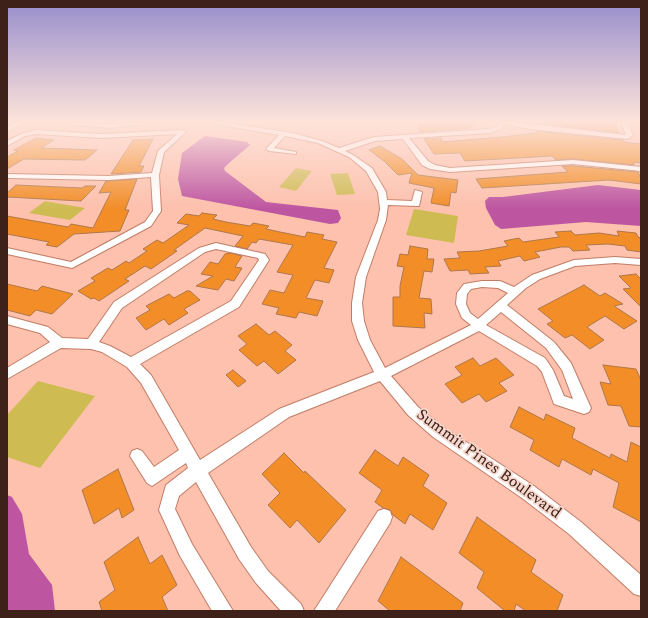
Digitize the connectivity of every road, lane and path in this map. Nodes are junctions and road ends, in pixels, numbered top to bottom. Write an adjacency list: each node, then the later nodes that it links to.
1 (161, 151): 7 (street)
2 (280, 151): 5 (street)
3 (342, 151): 10 (street, Summit Pines Boulevard)
4 (415, 151): 6 (street)
5 (294, 153)
6 (641, 169)
7 (155, 175): 8 (street); 11 (street)
8 (7, 176)
9 (418, 192): 10 (street)
10 (384, 202): 23 (street, Summit Pines Boulevard)
11 (7, 251)
12 (641, 262): 13 (street)
13 (516, 292): 14 (street); 16 (street)
14 (501, 306): 16 (street); 19 (street)
15 (7, 320): 17 (street)
16 (479, 326): 21 (street); 23 (street)
17 (60, 343): 18 (street); 22 (street)
18 (90, 344): 20 (street); 20 (street)
19 (562, 360): 21 (street); 21 (street)
20 (131, 363): 24 (street)
21 (544, 366)
22 (7, 374)
23 (382, 375): 26 (street); 28 (street, Summit Pines Boulevard)
24 (188, 452): 25 (street); 26 (street)
25 (137, 456)
26 (198, 470): 29 (street); 30 (street)
27 (384, 517): 31 (street)
28 (641, 586)
29 (223, 611)
30 (294, 611)
31 (324, 611)

